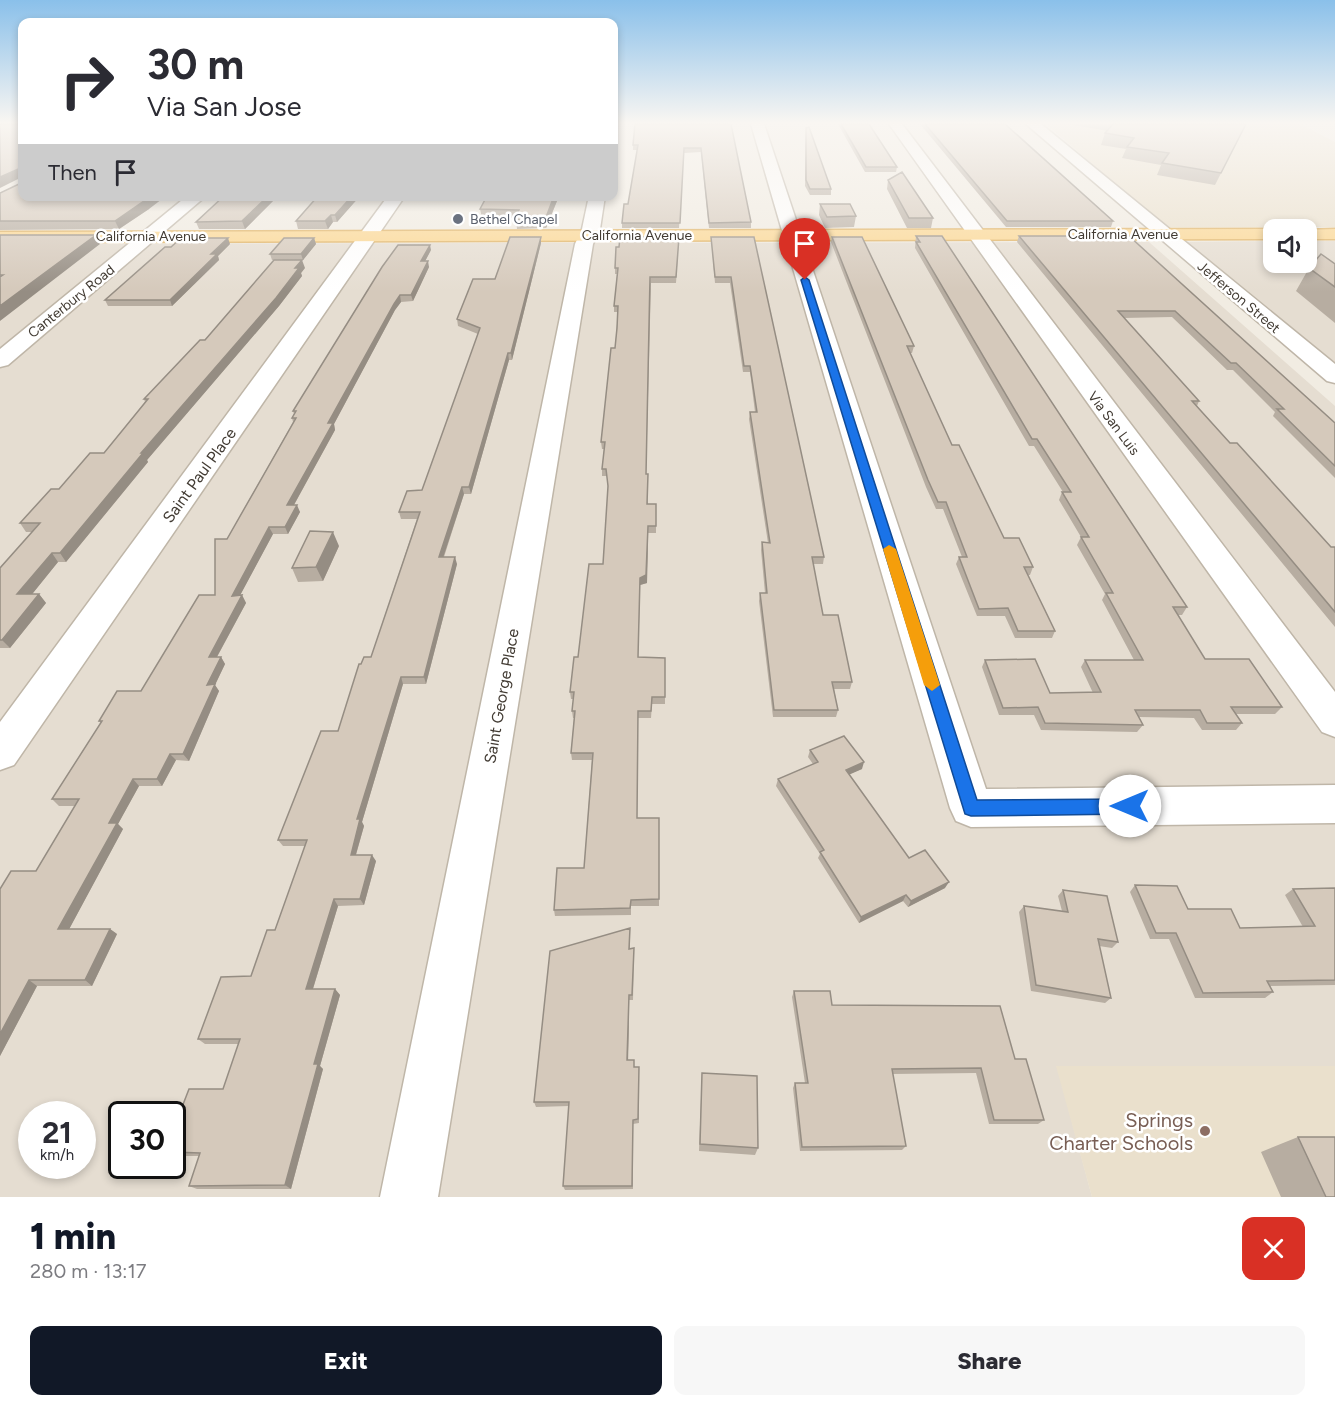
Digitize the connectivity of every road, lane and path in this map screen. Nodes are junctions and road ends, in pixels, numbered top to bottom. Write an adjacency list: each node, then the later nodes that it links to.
1 (774, 180): 14 (street)
2 (935, 180): 15 (street, Via San Luis)
3 (1099, 180): 7 (street, Jefferson Street)
4 (192, 201): 12 (street, Canterbury Road)
5 (394, 201): 13 (street, Saint Paul Place)
6 (596, 201): 11 (street, Saint George Place)
7 (1163, 234): 8 (main road, California Avenue); 15 (main road, California Avenue); 18 (street, Jefferson Street)
8 (1263, 234)
9 (1317, 234): 10 (main road)
10 (1335, 234)
11 (588, 235): 13 (main road, California Avenue); 14 (main road, California Avenue); 22 (street, Saint George Place)
12 (150, 236): 13 (main road, California Avenue); 16 (main road, California Avenue); 17 (street, Canterbury Road)
13 (370, 236): 20 (street, Saint Paul Place)
14 (791, 236): 15 (main road, California Avenue); 21 (street)
15 (975, 236): 19 (street, Via San Luis)
16 (0, 237)
17 (0, 360)
18 (1335, 376)
19 (1335, 721)
20 (0, 753)
21 (1335, 804)
22 (409, 1197)

